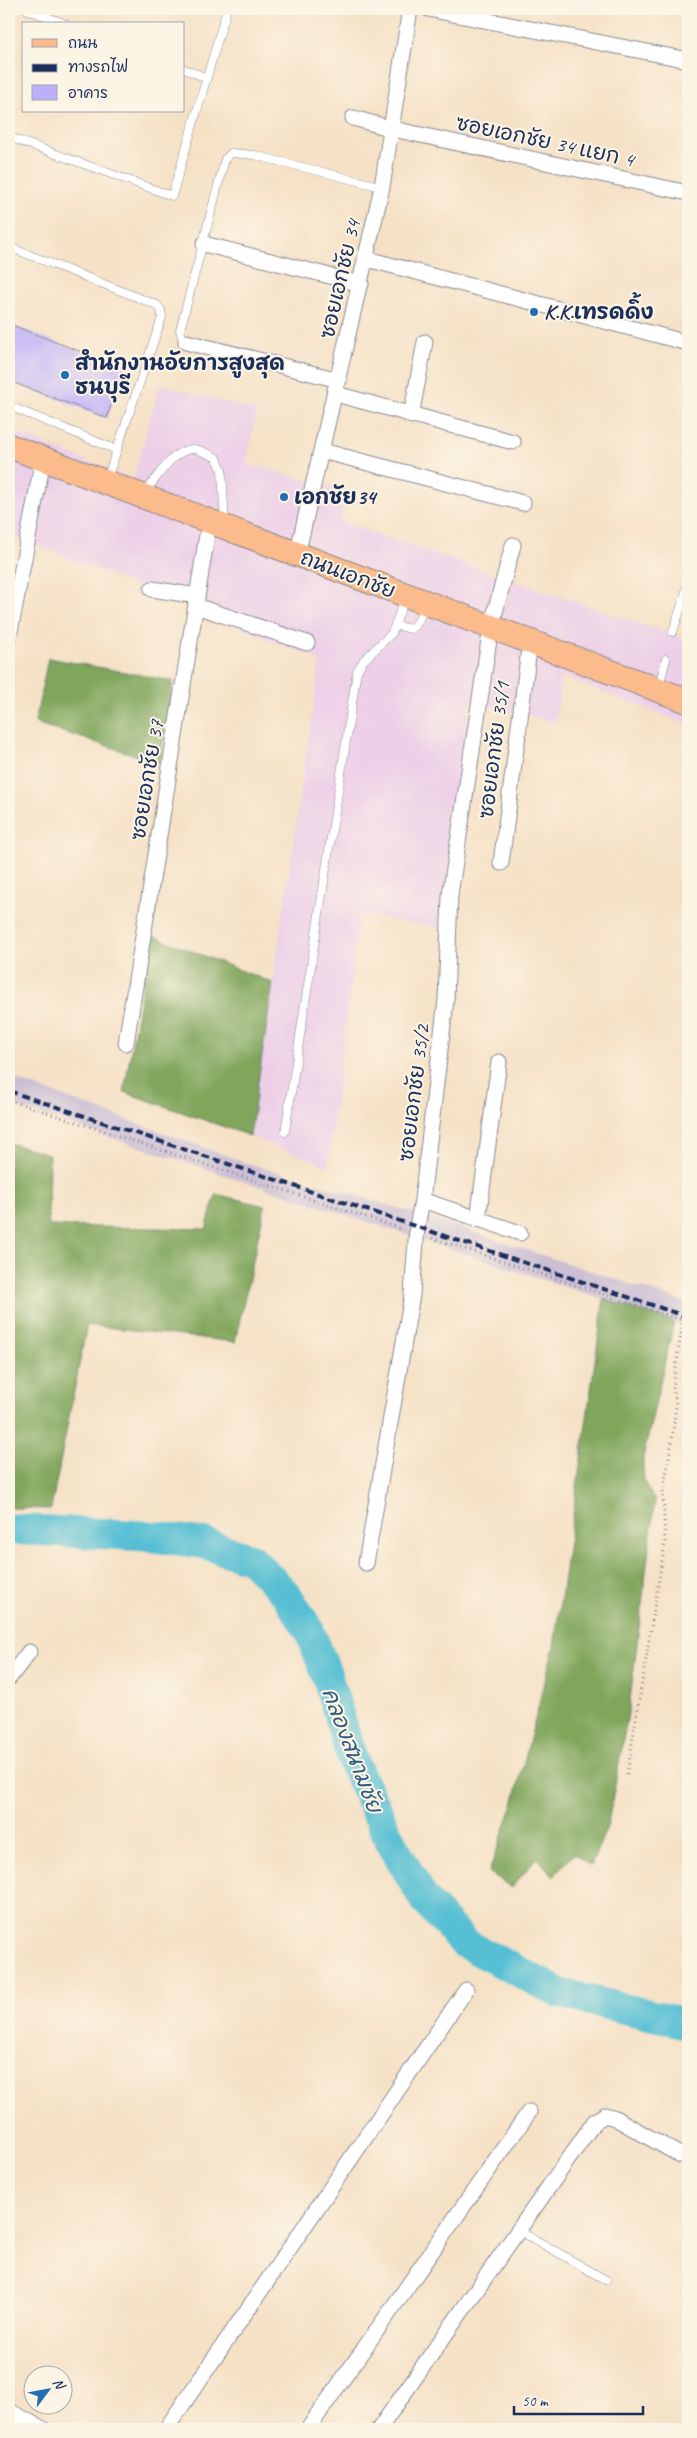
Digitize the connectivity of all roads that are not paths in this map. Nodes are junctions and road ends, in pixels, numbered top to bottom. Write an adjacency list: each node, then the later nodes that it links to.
1 (26, 9): 5 (lane)
2 (227, 9): 8 (lane)
3 (410, 9): 10 (street, ซอยเอกชัย 34)
4 (428, 9): 6 (street)
5 (61, 22)
6 (688, 60)
7 (185, 69): 8 (lane)
8 (207, 78): 11 (lane)
9 (353, 118): 10 (street, ซอยเอกชัย 34 แยก 4)
10 (393, 129): 12 (street, ซอยเอกชัย 34); 13 (street, ซอยเอกชัย 34 แยก 4)
11 (9, 137)
12 (382, 187): 14 (lane); 16 (street, ซอยเอกชัย 34)
13 (688, 193)
14 (204, 244): 17 (street); 18 (lane)
15 (9, 247): 26 (lane)
16 (367, 259): 17 (street, ซอยเอกชัย 34); 20 (street)
17 (361, 284): 21 (street, ซอยเอกชัย 34)
18 (186, 342): 21 (street)
19 (425, 342): 23 (street)
20 (688, 344)
21 (337, 387): 23 (street); 27 (street, ซอยเอกชัย 34)
22 (9, 406): 26 (lane)
23 (411, 416): 24 (street)
24 (514, 442)
25 (9, 446): 28 (main road, ถนนเอกชัย)
26 (117, 450): 29 (lane)
27 (322, 451): 31 (street); 34 (street, ซอยเอกชัย 34)
28 (44, 459): 29 (main road, ถนนเอกชัย); 42 (street)
29 (105, 483): 30 (main road, ถนนเอกชัย)
30 (141, 496): 32 (main road, ถนนเอกชัย); 32 (lane)
31 (523, 503)
32 (217, 526): 34 (main road, ถนนเอกชัย); 38 (street, ซอยเอกชัย 37)
33 (513, 545): 40 (street, ซอยเอกชัย 35/2)
34 (297, 555): 37 (main road, ถนนเอกชัย)
35 (688, 585): 41 (lane)
36 (152, 589): 38 (street)
37 (415, 600): 39 (lane); 39 (lane); 40 (main road, ถนนเอกชัย)
38 (197, 601): 44 (street); 49 (street, ซอยเอกชัย 37)
39 (395, 625): 51 (lane)
40 (491, 628): 43 (main road, ถนนเอกชัย); 52 (street, ซอยเอกชัย 35/2)
41 (673, 632)
42 (9, 637)
43 (530, 642): 46 (main road, ถนนเอกชัย); 48 (street, ซอยเอกชัย 35/1)
44 (307, 643)
45 (666, 659): 46 (lane)
46 (659, 689): 47 (main road, ถนนเอกชัย)
47 (688, 701)
48 (501, 863)
49 (126, 1043)
50 (500, 1062): 53 (street)
51 (285, 1132)
52 (422, 1200): 53 (street); 55 (street, ซอยเอกชัย 35/2)
53 (478, 1219): 54 (street)
54 (520, 1233)
55 (366, 1563)
56 (29, 1652): 57 (street)
57 (9, 1678)
58 (466, 1990): 65 (street)
59 (529, 2112): 66 (street)
60 (680, 2155): 61 (street)
61 (520, 2231): 62 (lane); 67 (street)
62 (606, 2280)
63 (9, 2411): 64 (street)
64 (36, 2428)
65 (166, 2429)
66 (308, 2429)
67 (379, 2429)

